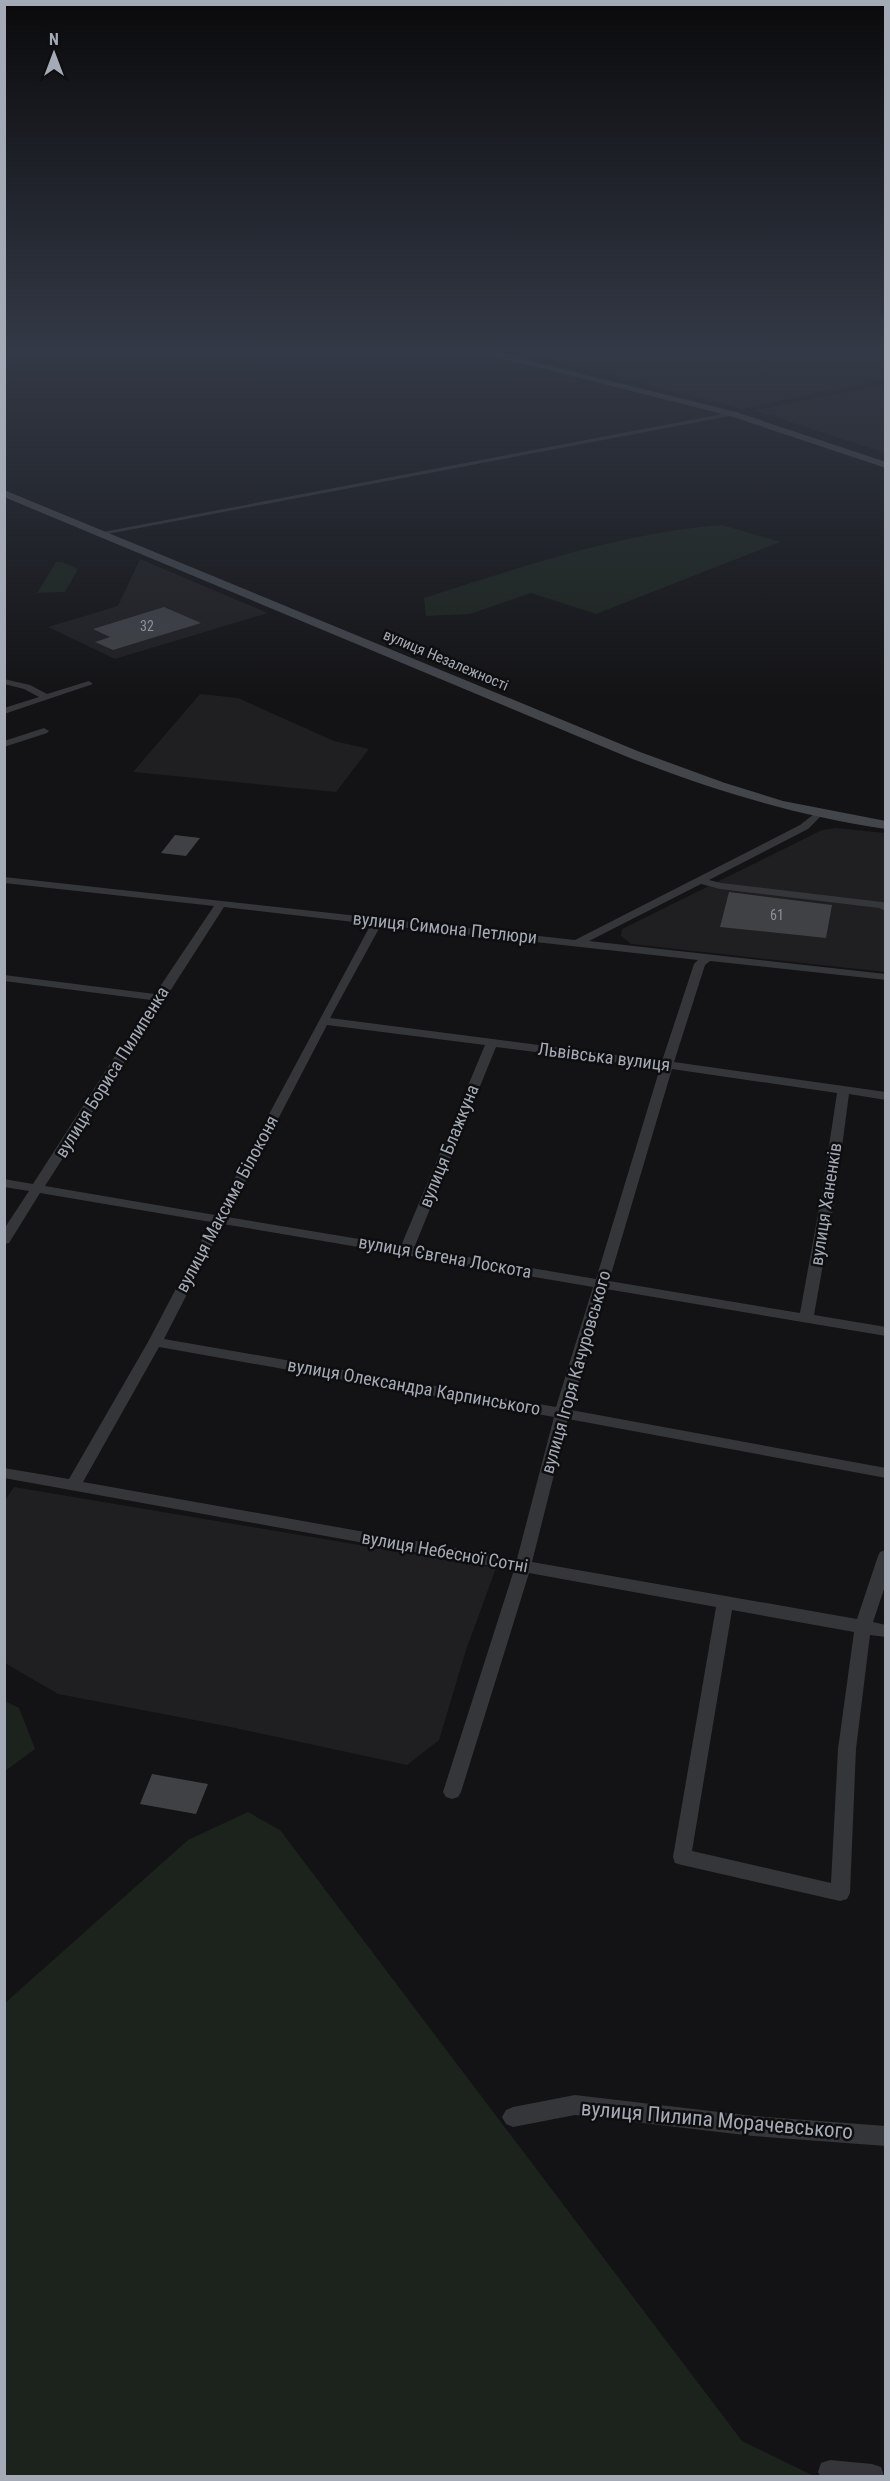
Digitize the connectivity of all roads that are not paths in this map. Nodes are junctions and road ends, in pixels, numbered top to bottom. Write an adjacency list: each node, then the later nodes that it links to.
1 (441, 468): 3 (street)
2 (4, 493): 3 (street, вулиця Незалежності)
3 (102, 533): 10 (street, вулиця Незалежності)
4 (4, 681): 6 (street)
5 (89, 684): 6 (street)
6 (45, 698): 7 (street)
7 (4, 711)
8 (44, 731): 9 (street)
9 (4, 744)
10 (818, 814): 11 (street, вулиця Незалежності); 13 (street)
11 (885, 825)
12 (4, 880): 14 (street, вулиця Симона Петлюри)
13 (699, 880): 15 (street); 17 (street)
14 (220, 905): 16 (street, вулиця Симона Петлюри); 21 (street, вулиця Бориса Пилипенка)
15 (885, 908)
16 (378, 921): 17 (street, вулиця Симона Петлюри); 22 (street, вулиця Максима Білоконя)
17 (577, 943): 18 (street, вулиця Симона Петлюри)
18 (708, 957): 19 (street, вулиця Симона Петлюри); 24 (street, вулиця Ігоря Качуровського)
19 (885, 977)
20 (5, 979): 21 (street)
21 (158, 999): 28 (street, вулиця Бориса Пилипенка)
22 (323, 1021): 23 (street, Львівська вулиця); 29 (street, вулиця Максима Білоконя)
23 (492, 1042): 24 (street, Львівська вулиця); 31 (street, вулиця Блажкуна)
24 (667, 1065): 25 (street, Львівська вулиця); 32 (street, вулиця Ігоря Качуровського)
25 (844, 1090): 26 (street, Львівська вулиця); 33 (street, вулиця Ханенків)
26 (885, 1096)
27 (4, 1184): 28 (street, вулиця Євгена Лоскота)
28 (39, 1189): 29 (street, вулиця Євгена Лоскота); 30 (street, вулиця Бориса Пилипенка)
29 (220, 1218): 31 (street, вулиця Євгена Лоскота); 35 (street, вулиця Максима Білоконя)
30 (4, 1240)
31 (406, 1250): 32 (street, вулиця Євгена Лоскота)
32 (601, 1283): 33 (street, вулиця Євгена Лоскота); 36 (street, вулиця Ігоря Качуровського)
33 (806, 1318): 34 (street, вулиця Євгена Лоскота)
34 (885, 1332)
35 (155, 1342): 36 (street, вулиця Олександра Карпинського); 39 (street, вулиця Максима Білоконя)
36 (562, 1413): 38 (street, вулиця Олександра Карпинського); 41 (street, вулиця Ігоря Качуровського)
37 (4, 1473): 39 (street, вулиця Небесної Сотні)
38 (885, 1473)
39 (73, 1485): 41 (street, вулиця Небесної Сотні)
40 (885, 1556): 43 (street)
41 (523, 1566): 42 (street, вулиця Небесної Сотні); 45 (street, вулиця Ігоря Качуровського)
42 (725, 1602): 43 (street, вулиця Небесної Сотні); 43 (street)
43 (863, 1627): 44 (street, вулиця Небесної Сотні)
44 (885, 1631)
45 (452, 1792)
46 (513, 2118): 47 (street, вулиця Пилипа Морачевського)
47 (885, 2136)
48 (830, 2472): 49 (street)
49 (872, 2476)

